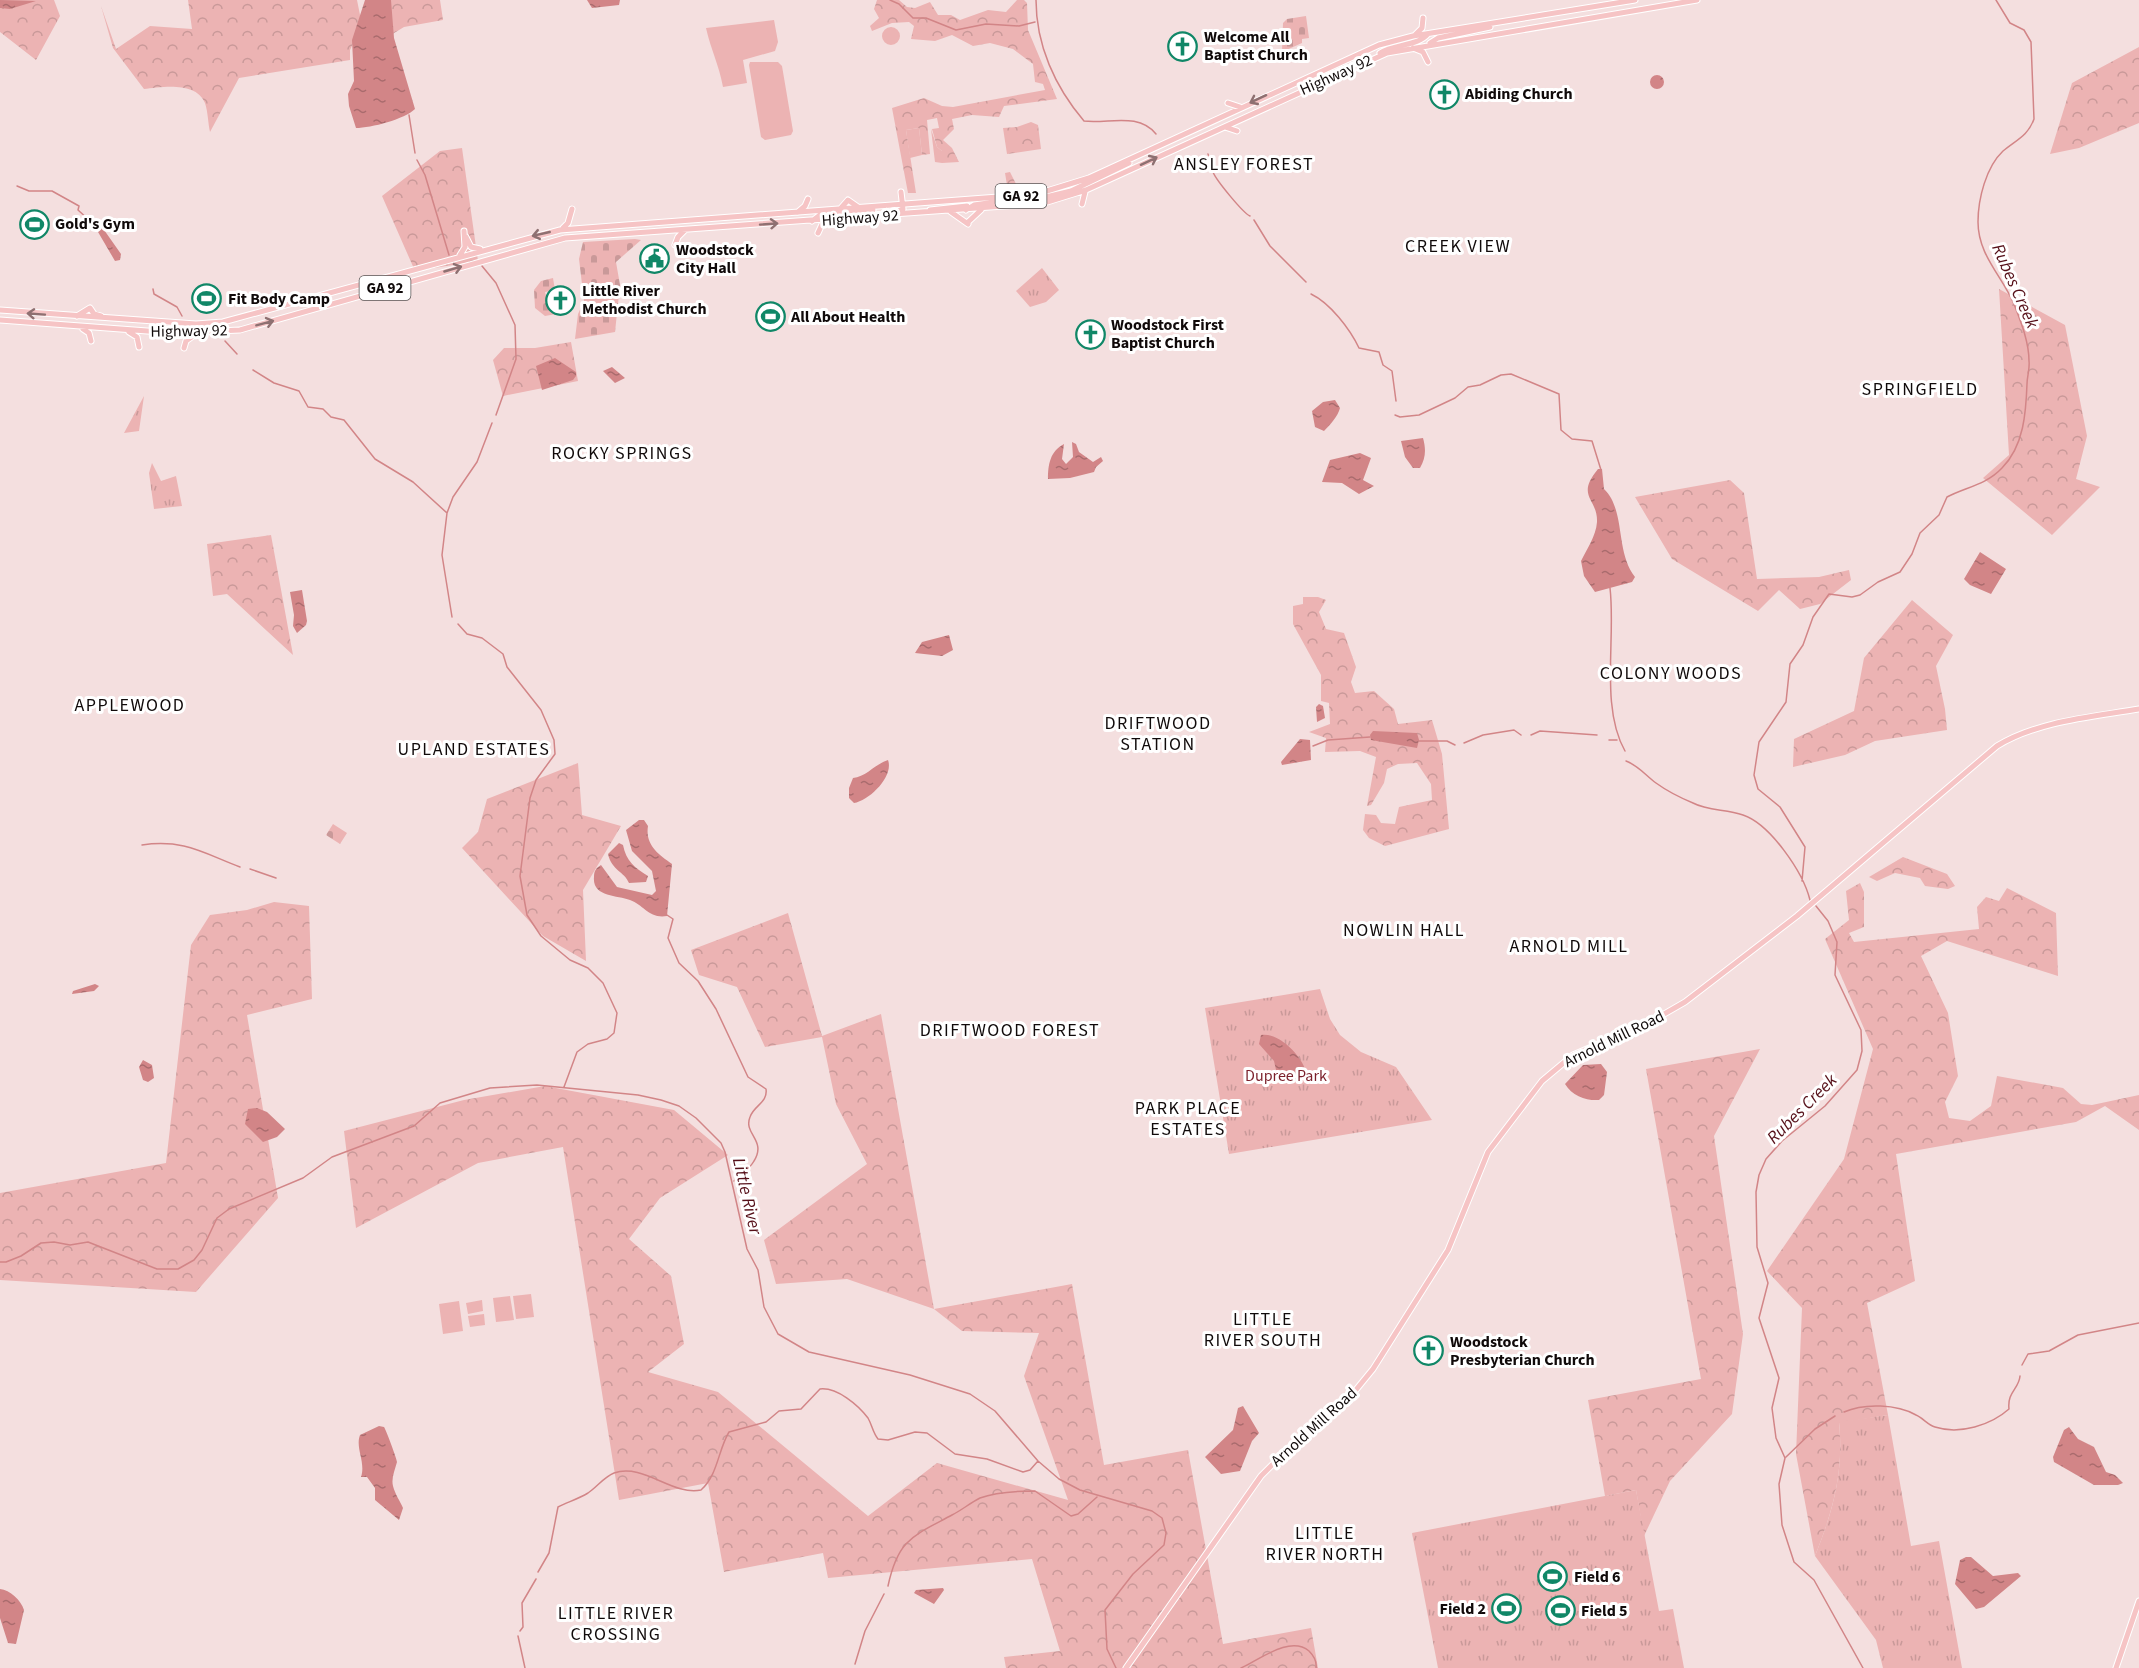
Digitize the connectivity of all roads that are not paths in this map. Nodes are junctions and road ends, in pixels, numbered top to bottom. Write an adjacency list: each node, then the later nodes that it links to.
1 (1635, 0): 3 (main road, Highway 92 / GA 92)
2 (1697, 0): 7 (main road, Highway 92 / GA 92)
3 (1502, 22): 4 (main road, Highway 92 / GA 92); 7 (main road)
4 (1436, 33): 5 (main road, Highway 92 / GA 92); 6 (main road)
5 (1428, 34): 6 (main road, Highway 92 / GA 92); 9 (main road)
6 (1413, 36): 12 (main road, Highway 92 / GA 92, one-way to 12)
7 (1430, 44): 8 (main road, Highway 92 / GA 92)
8 (1408, 47): 9 (main road, Highway 92 / GA 92); 10 (main road)
9 (1374, 57): 13 (main road, Highway 92 / GA 92)
10 (1428, 62)
11 (1228, 103): 12 (main road)
12 (1242, 107): 15 (main road, Highway 92 / GA 92)
13 (1220, 128): 14 (main road); 16 (main road, Highway 92 / GA 92, one-way to 13)
14 (1237, 131)
15 (1137, 156): 17 (main road, Highway 92 / GA 92); 23 (main road)
16 (1086, 190): 18 (main road, Highway 92 / GA 92); 18 (main road)
17 (1019, 196): 21 (main road, Highway 92 / GA 92); 24 (main road)
18 (1067, 197): 23 (main road, Highway 92 / GA 92)
19 (808, 199): 29 (main road)
20 (812, 204): 27 (main road)
21 (903, 205): 22 (main road, Highway 92 / GA 92); 22 (main road); 31 (main road)
22 (889, 206): 27 (main road, Highway 92 / GA 92); 33 (main road)
23 (1010, 207): 26 (main road, Highway 92 / GA 92)
24 (967, 208): 26 (main road, Highway 92 / GA 92); 28 (main road, Highway 92 / GA 92); 30 (main road)
25 (572, 209): 34 (main road)
26 (985, 209): 28 (main road)
27 (820, 211): 29 (main road, Highway 92 / GA 92)
28 (949, 211): 30 (main road, Highway 92 / GA 92)
29 (796, 212): 34 (main road, Highway 92 / GA 92)
30 (917, 214): 31 (main road, Highway 92 / GA 92)
31 (876, 216): 32 (main road, Highway 92 / GA 92)
32 (824, 220): 33 (main road, Highway 92 / GA 92); 37 (main road)
33 (812, 221): 35 (main road, Highway 92 / GA 92, one-way to 33)
34 (560, 230): 38 (main road, Highway 92 / GA 92, one-way to 38)
35 (686, 230): 36 (main road, Highway 92 / GA 92); 36 (main road)
36 (664, 231): 49 (main road, Highway 92 / GA 92, one-way to 36)
37 (818, 233)
38 (485, 249): 39 (main road, Highway 92 / GA 92); 39 (main road)
39 (455, 258): 43 (main road, Highway 92 / GA 92)
40 (0, 310): 41 (main road, Highway 92 / GA 92, one-way to 40)
41 (73, 317): 43 (main road, Highway 92 / GA 92); 43 (main road)
42 (0, 320): 44 (main road, Highway 92 / GA 92)
43 (131, 320)
44 (80, 327): 45 (main road, Highway 92 / GA 92); 45 (main road)
45 (104, 329): 46 (main road, Highway 92 / GA 92)
46 (124, 330): 47 (main road, Highway 92 / GA 92); 47 (main road)
47 (153, 332): 48 (main road, Highway 92 / GA 92)
48 (174, 333): 49 (main road, Highway 92 / GA 92); 49 (main road)
49 (196, 334)
50 (2139, 709): 52 (main road, Arnold Mill Road)
51 (2139, 1601): 53 (main road)
52 (1127, 1667)
53 (2116, 1668)

